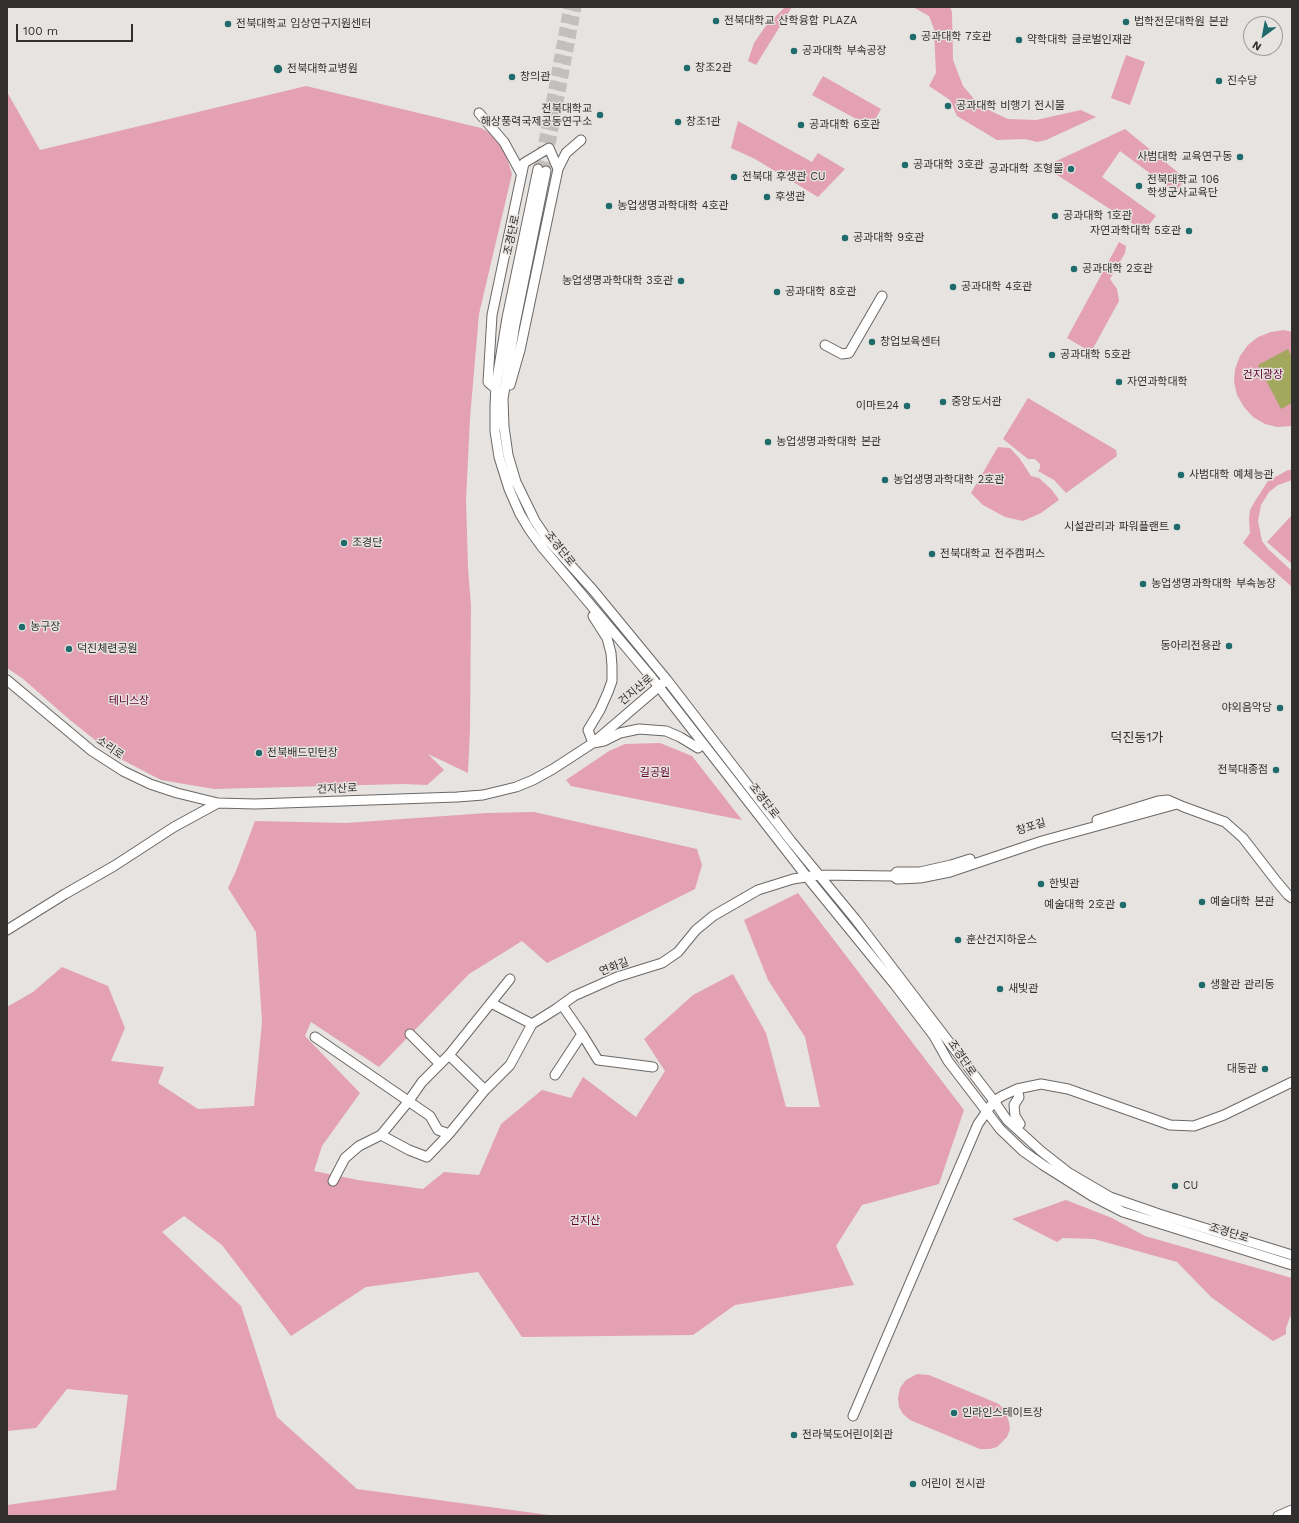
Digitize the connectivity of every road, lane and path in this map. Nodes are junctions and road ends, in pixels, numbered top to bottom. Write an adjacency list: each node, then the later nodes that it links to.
1 (479, 113): 5 (street)
2 (581, 140): 3 (street)
3 (558, 169): 5 (street); 8 (street)
4 (542, 170): 8 (street, 조경단로)
5 (521, 173): 8 (street)
6 (882, 296): 7 (street)
7 (825, 345)
8 (500, 391): 9 (street, 조경단로); 11 (street, 조경단로)
9 (584, 598): 12 (street, 조경단로); 13 (street)
10 (7, 680): 15 (street, 소리로)
11 (667, 680): 12 (street, 건지산로); 16 (street, 조경단로)
12 (658, 687): 13 (street, 건지산로); 14 (street, 조경단로)
13 (592, 743): 14 (street); 15 (street, 건지산로)
14 (703, 744): 17 (street, 조경단로)
15 (218, 803): 19 (street)
16 (818, 875): 17 (street, 연화길); 18 (street, 창포길); 34 (street, 조경단로)
17 (807, 876): 22 (street, 연화길); 36 (street, 조경단로)
18 (1292, 898)
19 (7, 930)
20 (510, 978): 21 (street)
21 (491, 1003): 23 (street); 27 (street)
22 (562, 1005): 23 (street, 연화길); 25 (street)
23 (532, 1024): 33 (street, 연화길)
24 (410, 1034): 28 (street)
25 (582, 1034): 29 (street); 30 (street)
26 (315, 1037): 35 (street)
27 (449, 1055): 28 (street); 33 (street)
28 (440, 1064): 35 (street)
29 (653, 1067)
30 (555, 1075)
31 (1292, 1082): 32 (street)
32 (1017, 1089): 34 (street); 37 (street)
33 (486, 1090): 38 (street, 연화길)
34 (994, 1101): 36 (street); 37 (street, 조경단로)
35 (408, 1102): 38 (street); 39 (street)
36 (986, 1112): 42 (street, 조경단로); 43 (street)
37 (1016, 1128): 41 (street, 조경단로)
38 (449, 1134): 39 (street, 연화길)
39 (381, 1135): 40 (street)
40 (333, 1181)
41 (1292, 1255)
42 (1292, 1265)
43 (854, 1416)
44 (1292, 1510): 45 (street)
45 (1278, 1516)

